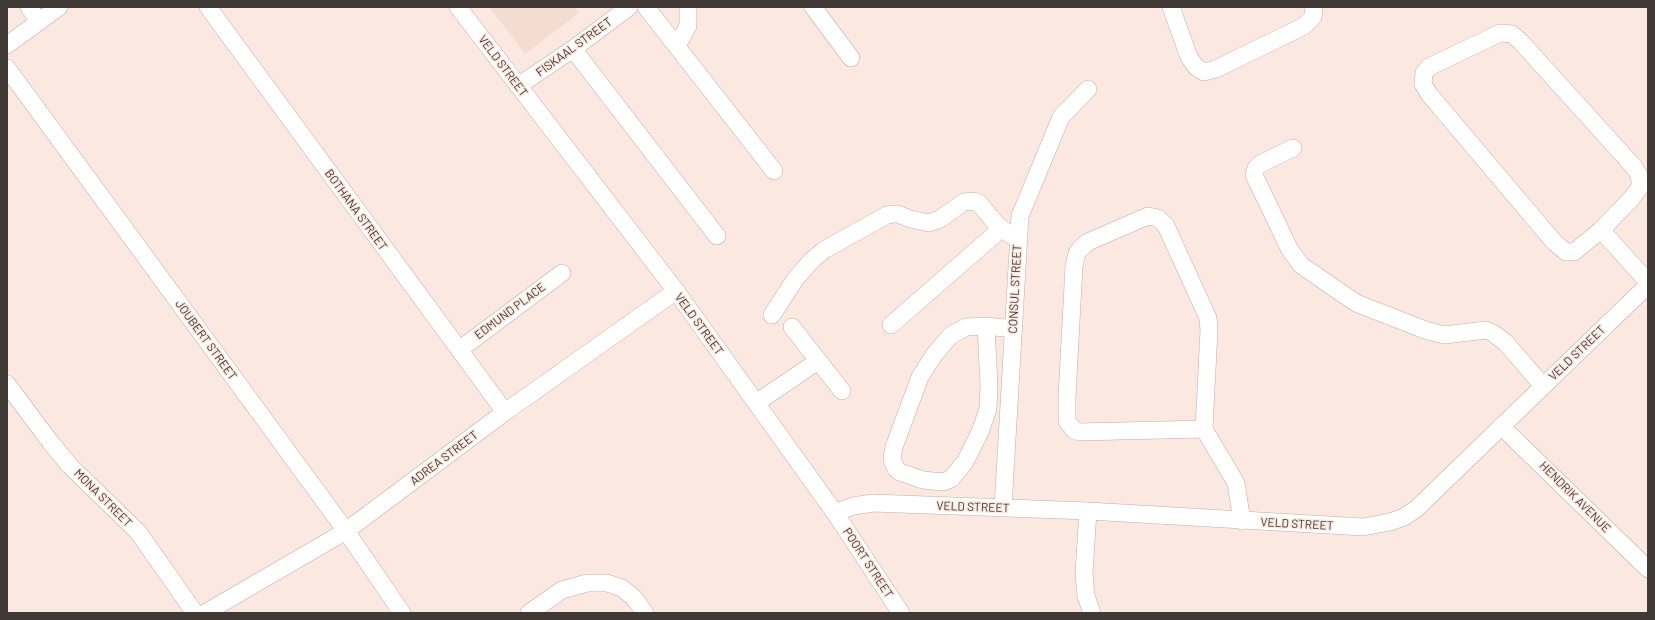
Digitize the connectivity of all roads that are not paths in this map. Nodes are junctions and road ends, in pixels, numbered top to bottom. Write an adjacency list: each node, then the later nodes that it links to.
1 (28, 7): 11 (street)
2 (59, 7): 11 (street)
3 (208, 7): 33 (street, BOTHANA STREET)
4 (458, 7): 17 (street, VELD STREET)
5 (629, 7): 14 (street, FISKAAL STREET)
6 (646, 7): 13 (street)
7 (688, 7): 13 (street)
8 (813, 7): 15 (street)
9 (1171, 7): 10 (street)
10 (1314, 7)
11 (39, 22): 12 (street)
12 (7, 45)
13 (677, 46): 20 (street)
14 (573, 49): 17 (street, FISKAAL STREET); 23 (street)
15 (851, 58)
16 (7, 68): 46 (street, JOUBERT STREET)
17 (518, 86): 27 (street, VELD STREET)
18 (1088, 89): 24 (street, CONSUL STREET)
19 (1293, 148): 36 (street)
20 (774, 171)
21 (1001, 229): 24 (street); 28 (street); 29 (street)
22 (1601, 230): 22 (street); 26 (street)
23 (717, 236)
24 (1018, 240): 32 (street, CONSUL STREET)
25 (562, 273): 33 (street, EDMUND PLACE)
26 (1648, 283): 36 (street, VELD STREET)
27 (676, 291): 38 (street, VELD STREET); 39 (street, ADREA STREET)
28 (772, 315)
29 (891, 325)
30 (986, 326): 30 (street); 32 (street)
31 (792, 327): 34 (street)
32 (1013, 329): 42 (street, CONSUL STREET)
33 (459, 350): 39 (street, BOTHANA STREET)
34 (818, 361): 37 (street); 38 (street)
35 (7, 384): 48 (street, MONA STREET)
36 (1543, 386): 40 (street, VELD STREET)
37 (842, 391)
38 (756, 403): 44 (street, VELD STREET)
39 (505, 412): 46 (street, ADREA STREET)
40 (1501, 426): 45 (street, VELD STREET); 47 (street, HENDRIK AVENUE)
41 (1204, 429): 41 (street); 45 (street)
42 (1003, 508): 43 (street, VELD STREET); 44 (street, VELD STREET)
43 (1088, 511): 45 (street, VELD STREET); 54 (street)
44 (835, 513): 53 (street, POORT STREET)
45 (1242, 521)
46 (346, 531): 49 (street, ADREA STREET); 50 (street, JOUBERT STREET)
47 (1648, 569)
48 (195, 613)
49 (205, 613)
50 (402, 613)
51 (529, 613): 52 (street)
52 (645, 613)
53 (901, 613)
54 (1092, 613)

